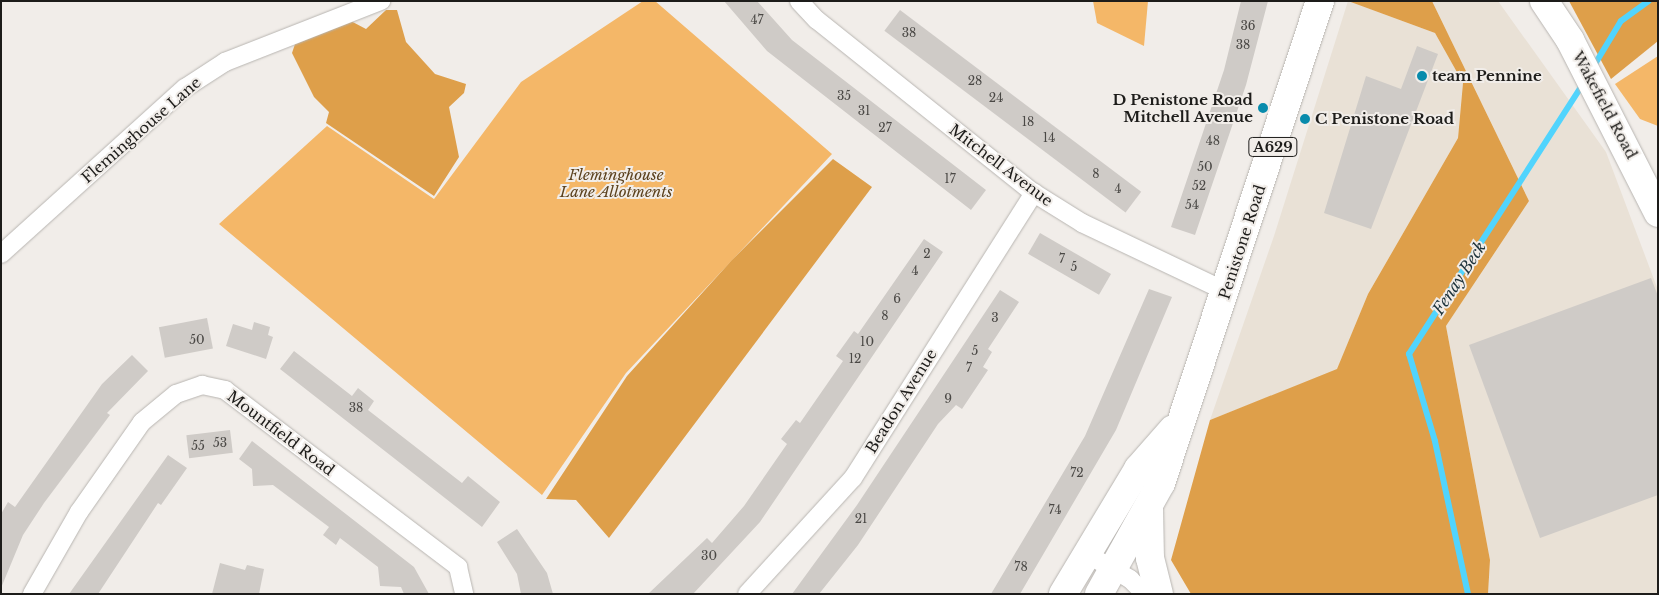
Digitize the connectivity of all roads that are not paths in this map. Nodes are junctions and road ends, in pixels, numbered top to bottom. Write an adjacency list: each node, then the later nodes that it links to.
1 (381, 1): 5 (street, Fleminghouse Lane)
2 (799, 1): 6 (street, Mitchell Avenue)
3 (1320, 1): 9 (highway, Penistone Road / A629)
4 (1544, 1): 7 (highway, Wakefield Road)
5 (358, 6): 8 (street, Fleminghouse Lane)
6 (1034, 193): 9 (street, Mitchell Avenue); 17 (street, Beadon Avenue)
7 (1658, 213)
8 (1, 254)
9 (1227, 292): 10 (highway, Penistone Road / A629)
10 (1178, 424): 11 (highway, Penistone Road / A629); 12 (highway, Penistone Road / A629)
11 (1149, 506): 13 (highway, Penistone Road / A629); 20 (highway)
12 (1087, 554): 13 (street); 14 (highway, Penistone Road / A629)
13 (1114, 570): 18 (highway, Penistone Road / A629); 19 (street)
14 (1074, 590)
15 (32, 594): 16 (street, Mountfield Road)
16 (464, 594)
17 (747, 594)
18 (1099, 594)
19 (1145, 594)
20 (1159, 594)

